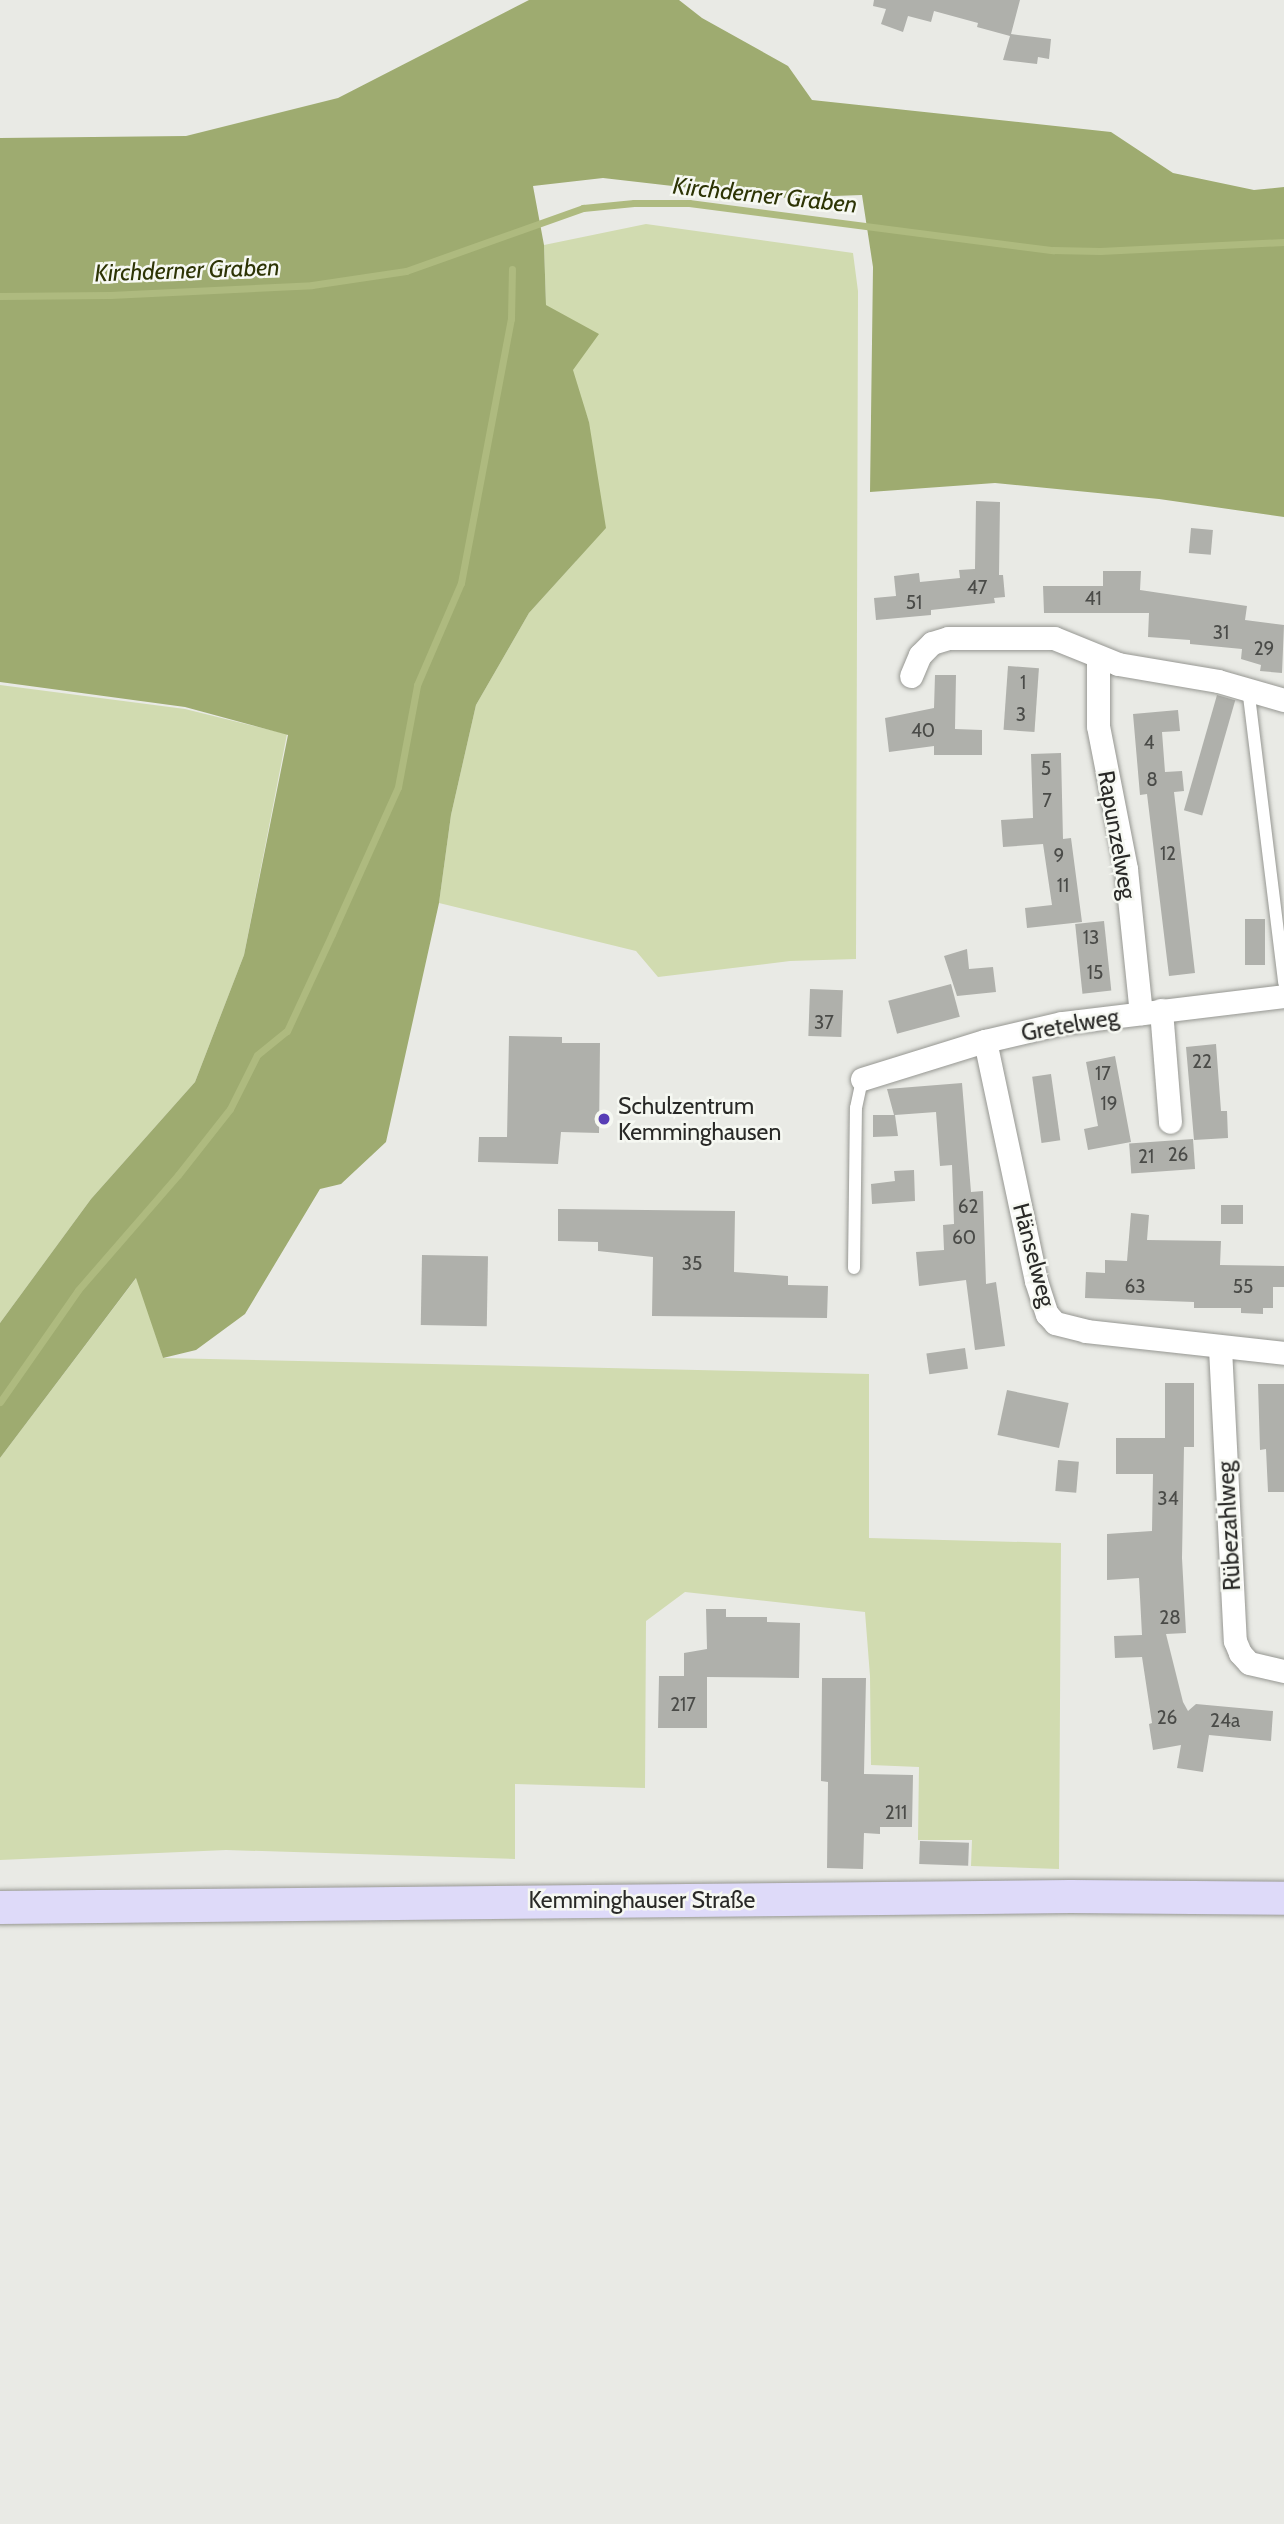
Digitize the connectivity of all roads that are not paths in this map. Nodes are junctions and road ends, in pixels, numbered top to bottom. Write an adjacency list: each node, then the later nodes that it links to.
1 (1098, 658): 2 (street); 3 (street); 7 (street, Rapunzelweg)
2 (911, 676)
3 (1251, 689): 4 (street); 5 (lane)
4 (1284, 700)
5 (1284, 983)
6 (1284, 996): 7 (street, Gretelweg)
7 (1151, 1012): 8 (street, Gretelweg); 10 (street, Rapunzelweg)
8 (985, 1041): 9 (street, Gretelweg); 12 (street, Hänselweg)
9 (862, 1079): 11 (lane)
10 (1170, 1122)
11 (855, 1268)
12 (1220, 1348): 13 (street, Hänselweg); 14 (street, Rübezahlweg)
13 (1284, 1353)
14 (1284, 1671)
15 (1284, 1898): 16 (main road, Kemminghauser Straße)
16 (0, 1907)

